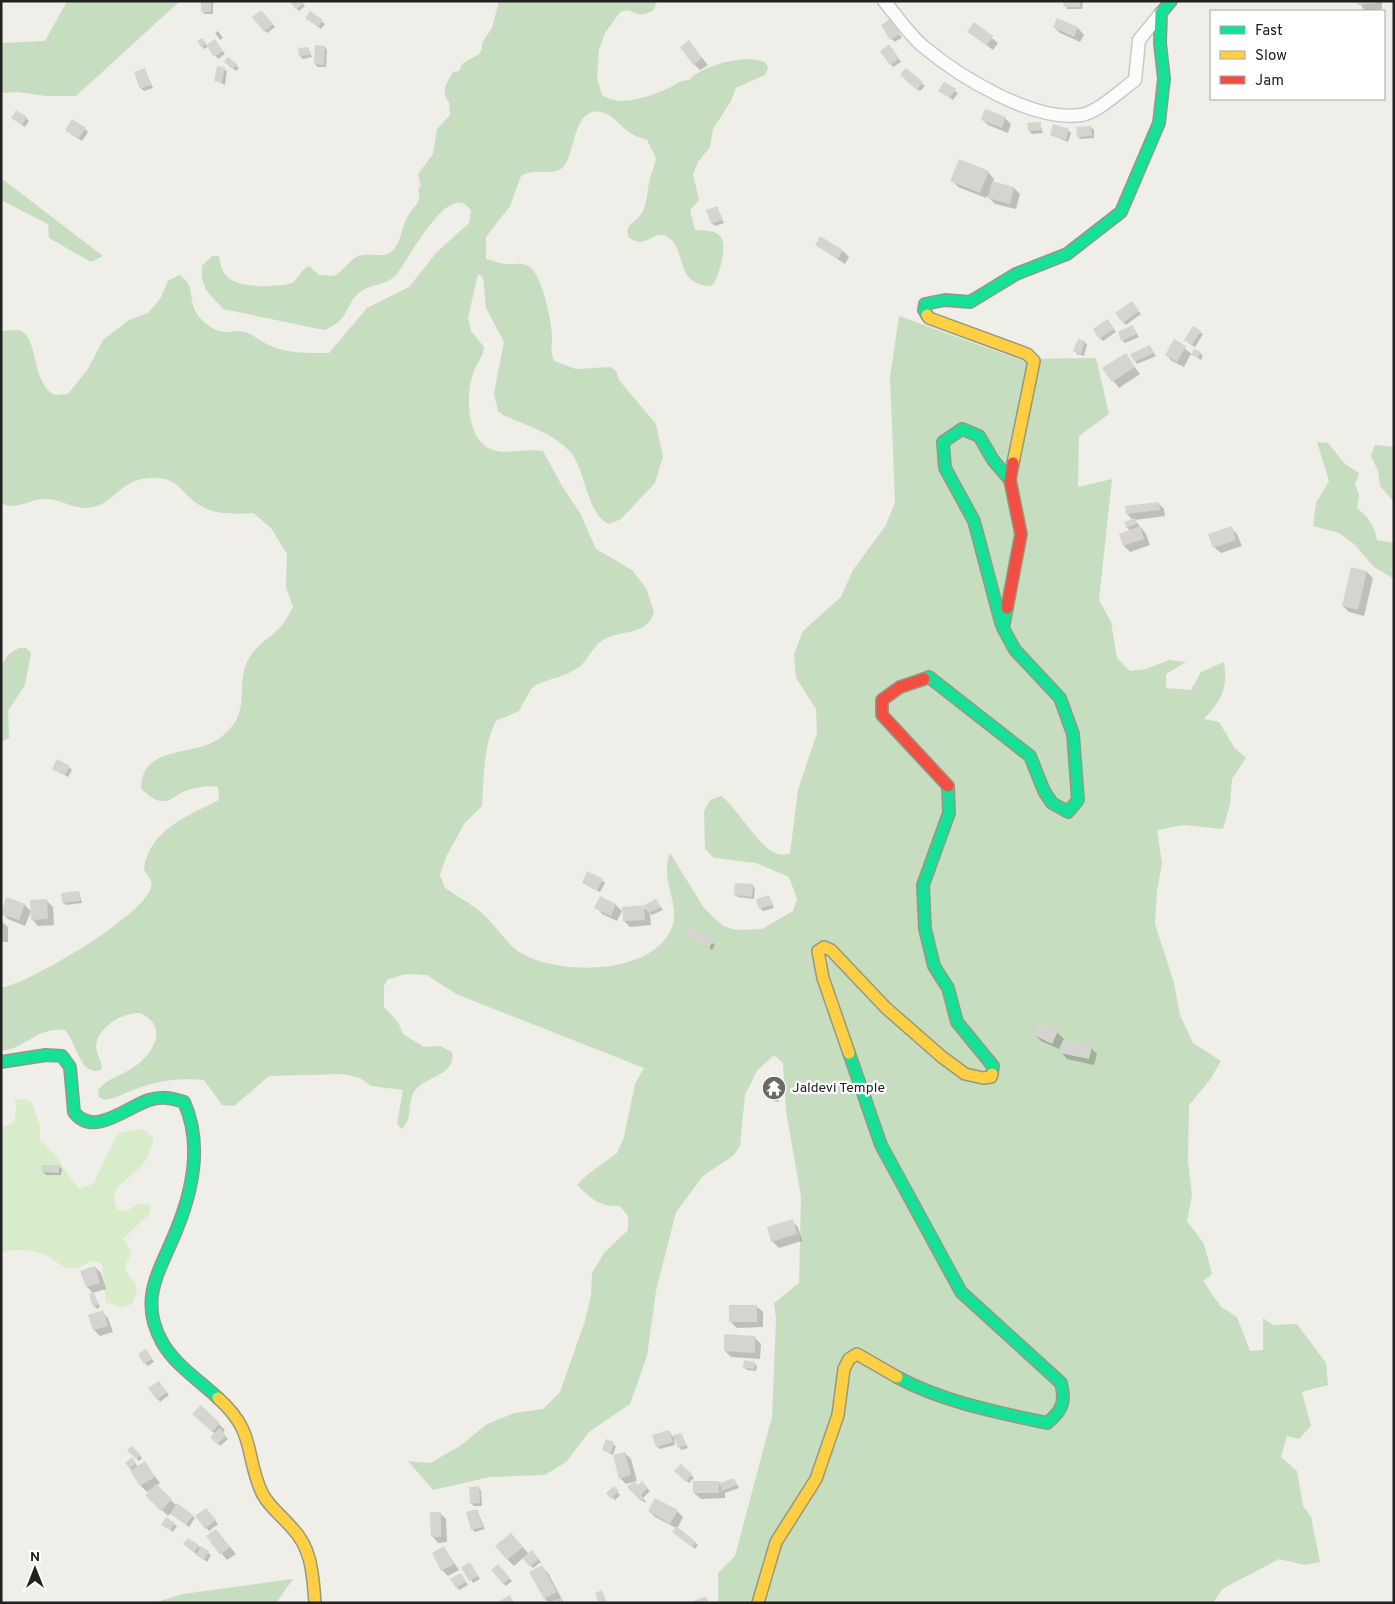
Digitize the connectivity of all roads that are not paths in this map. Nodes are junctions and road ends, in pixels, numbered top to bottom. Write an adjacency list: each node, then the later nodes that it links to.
1 (884, 1): 3 (street)
2 (1171, 1): 3 (street)
3 (1161, 13): 4 (street)
4 (1010, 480): 5 (street); 5 (street)
5 (1003, 628): 8 (street)
6 (1, 1062): 7 (street)
7 (315, 1603)
8 (758, 1603)

